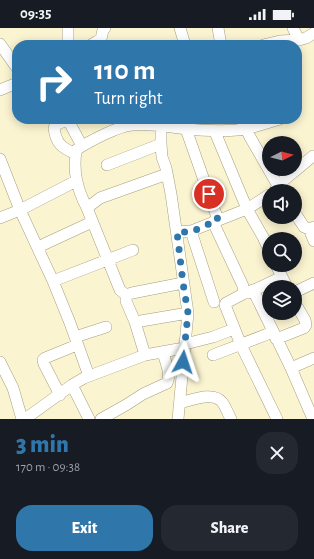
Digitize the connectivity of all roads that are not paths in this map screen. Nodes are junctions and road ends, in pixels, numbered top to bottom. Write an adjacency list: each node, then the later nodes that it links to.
1 (68, 28): 7 (street)
2 (105, 28): 8 (street)
3 (180, 28): 9 (street)
4 (218, 28): 10 (street)
5 (293, 28): 11 (street)
6 (314, 33): 11 (street)
7 (68, 40)
8 (99, 40)
9 (184, 40)
10 (220, 40)
11 (299, 40)
12 (0, 44): 13 (street)
13 (12, 61)
14 (12, 85): 15 (street)
15 (0, 90)
16 (59, 124): 25 (street)
17 (65, 124): 25 (street)
18 (142, 124): 25 (street)
19 (161, 124): 24 (street)
20 (168, 124): 22 (street)
21 (244, 124): 23 (street); 31 (street)
22 (186, 129): 23 (street); 38 (street)
23 (215, 132): 35 (street)
24 (161, 144): 28 (street); 29 (street)
25 (79, 150): 30 (street)
26 (313, 156): 32 (street)
27 (0, 159): 36 (street)
28 (107, 165)
29 (167, 174): 34 (street); 42 (street)
30 (76, 181): 34 (street); 36 (street)
31 (275, 184)
32 (283, 184)
33 (262, 199): 35 (street)
34 (87, 208): 39 (street)
35 (247, 209): 38 (street); 44 (street)
36 (20, 210): 37 (street); 46 (street)
37 (0, 218)
38 (215, 221): 43 (street); 54 (street)
39 (92, 222): 46 (street); 48 (street)
40 (302, 224): 41 (street)
41 (312, 228): 45 (street)
42 (177, 232): 43 (street); 50 (street)
43 (191, 232): 56 (street)
44 (262, 234)
45 (314, 241)
46 (38, 247): 49 (street)
47 (133, 250): 48 (street)
48 (108, 260): 49 (street); 55 (street)
49 (53, 280): 63 (street)
50 (183, 283): 55 (street); 57 (street)
51 (314, 283): 53 (street)
52 (262, 288): 54 (street)
53 (302, 289)
54 (248, 292): 61 (street); 62 (street)
55 (126, 295): 59 (street)
56 (214, 302)
57 (188, 313): 59 (street); 65 (street)
58 (302, 315): 62 (street)
59 (135, 322): 67 (street)
60 (106, 327): 63 (street)
61 (234, 328): 64 (street); 65 (street)
62 (275, 335): 64 (street); 71 (street)
63 (76, 341): 72 (street); 74 (street)
64 (241, 345): 68 (street); 83 (street)
65 (185, 346): 66 (street); 76 (street)
66 (163, 352): 67 (street); 80 (street)
67 (145, 355): 72 (street)
68 (213, 355)
69 (314, 358): 71 (street)
70 (0, 362): 77 (street)
71 (291, 368): 75 (street)
72 (89, 376): 73 (street)
73 (72, 385): 74 (street); 79 (street)
74 (60, 395): 78 (street)
75 (310, 401): 84 (street)
76 (180, 403): 81 (street); 82 (street)
77 (22, 419)
78 (25, 419)
79 (88, 419)
80 (101, 419)
81 (178, 419)
82 (231, 419)
83 (277, 419)
84 (313, 419)

